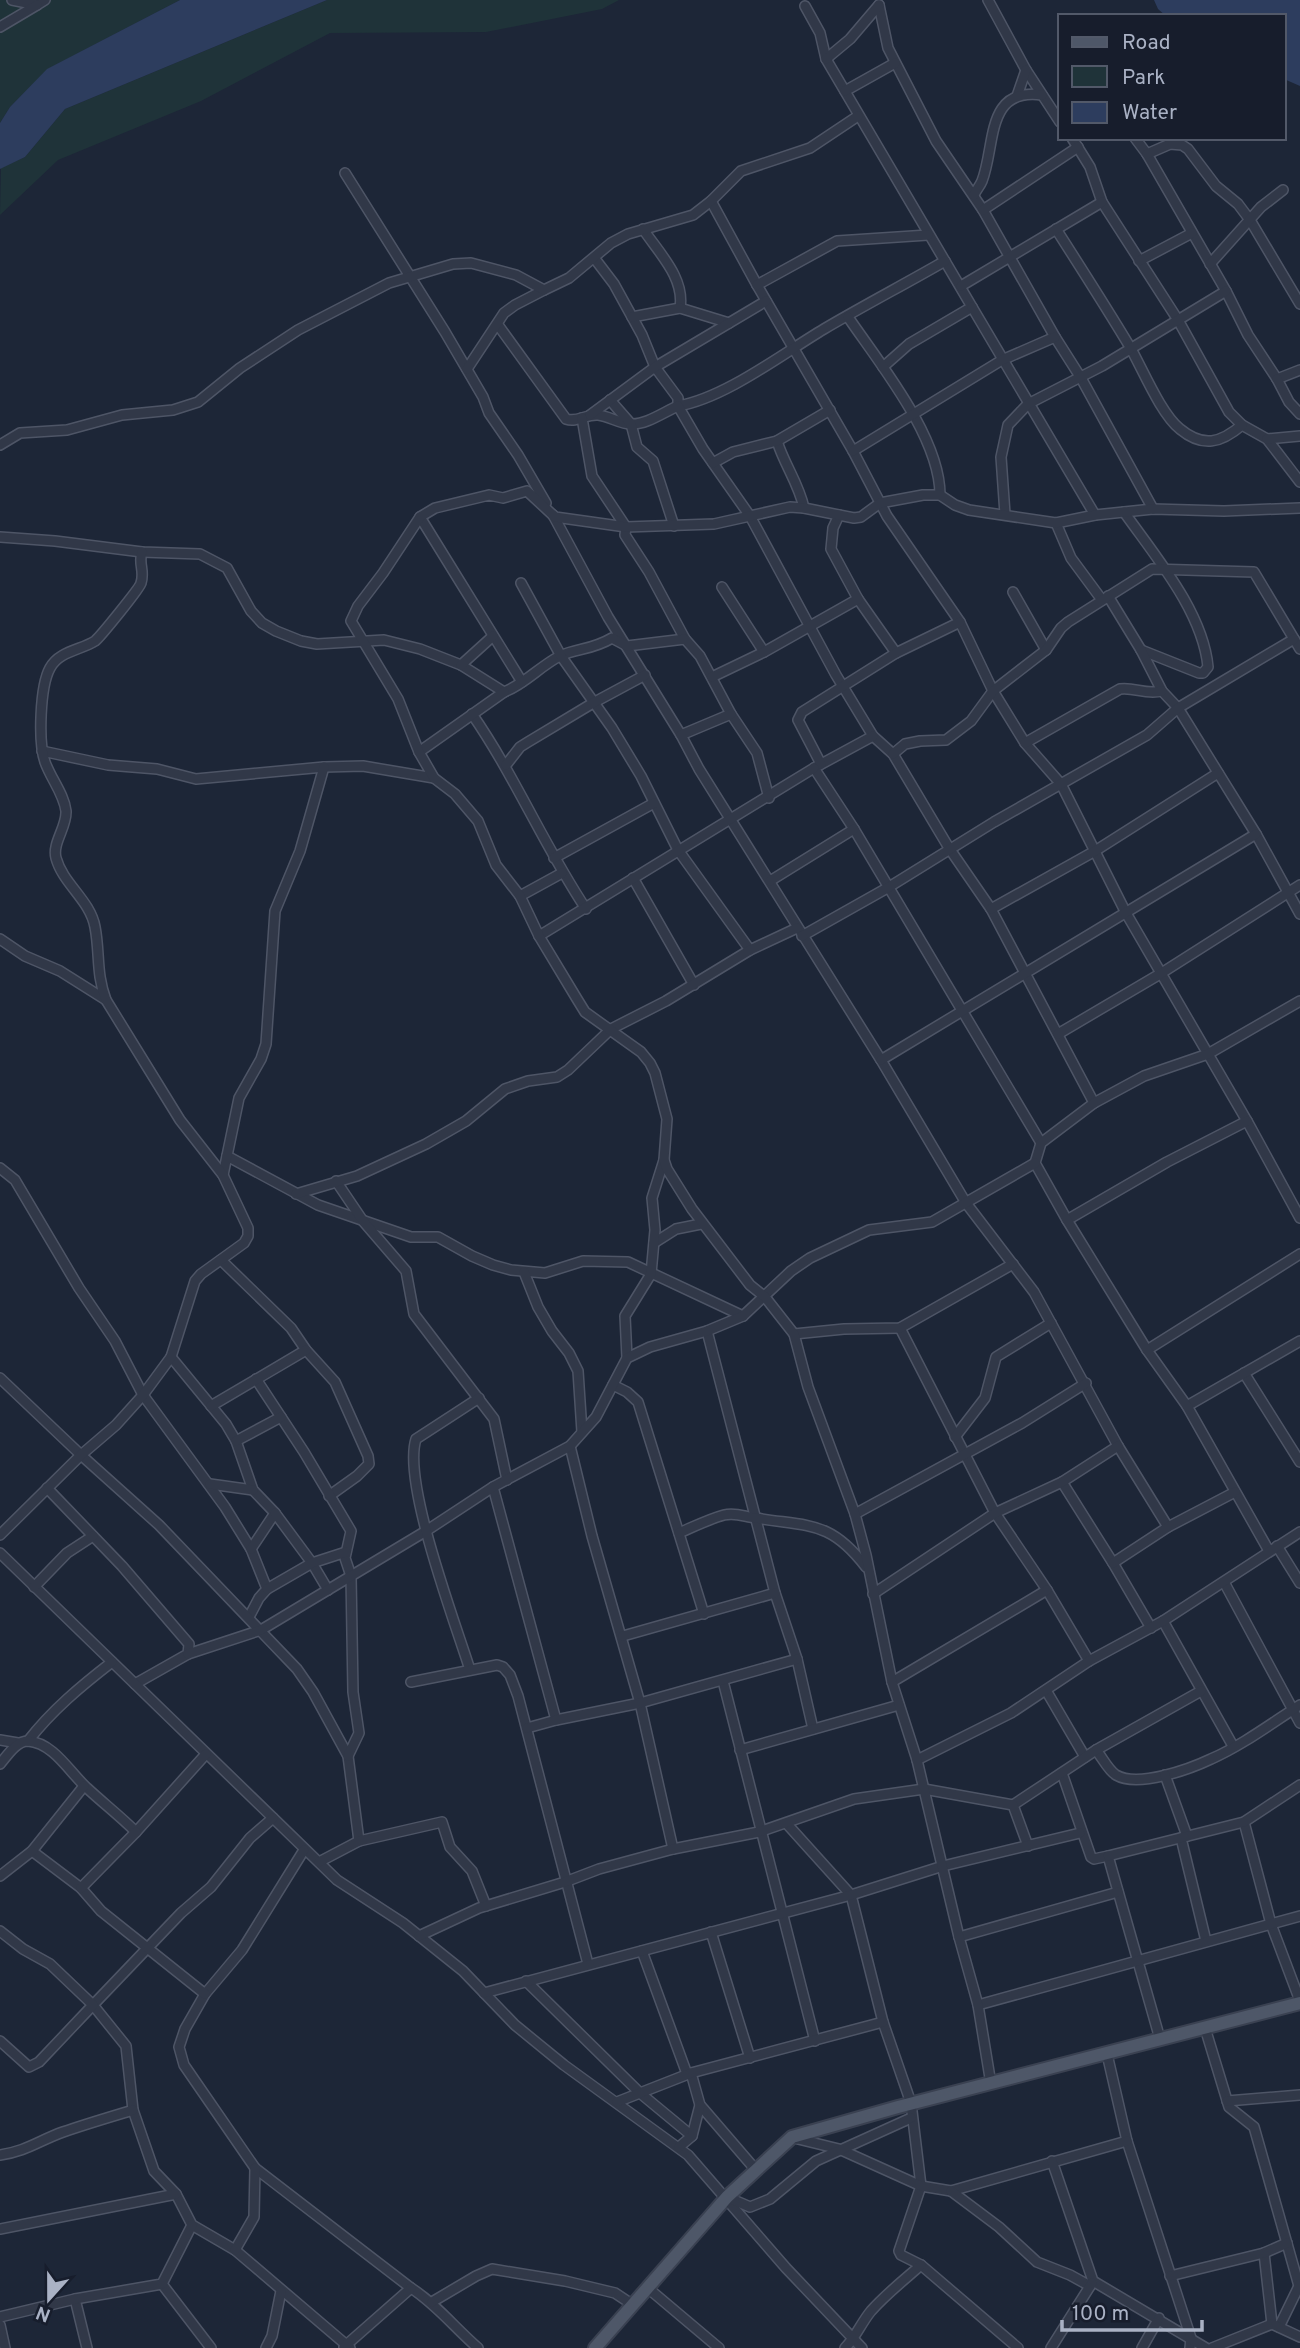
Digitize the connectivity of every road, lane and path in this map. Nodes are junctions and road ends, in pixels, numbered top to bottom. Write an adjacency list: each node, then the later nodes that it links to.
1 (12, 0): 4 (street)
2 (988, 0): 9 (street)
3 (881, 2): 7 (street); 8 (street)
4 (41, 3): 6 (street)
5 (805, 6): 7 (street)
6 (0, 27)
7 (826, 59): 10 (street)
8 (895, 63): 10 (street); 21 (street)
9 (1026, 70): 11 (street); 12 (street)
10 (845, 91): 13 (street)
11 (1042, 95): 12 (street); 14 (street)
12 (1017, 96): 21 (street)
13 (858, 116): 22 (street); 29 (street)
14 (1058, 119)
15 (1073, 140): 17 (street)
16 (1136, 140): 18 (street)
17 (1078, 147): 23 (street); 24 (street)
18 (1147, 154): 25 (street); 28 (street)
19 (345, 173): 35 (street)
20 (1283, 190): 25 (street)
21 (974, 195): 24 (street)
22 (711, 201): 26 (street); 36 (street)
23 (1102, 202): 27 (street); 33 (street)
24 (983, 211): 30 (street)
25 (1250, 220): 34 (street); 41 (street)
26 (643, 229): 31 (street); 43 (street)
27 (1056, 229): 30 (street); 50 (street)
28 (1192, 233): 33 (street); 34 (street)
29 (928, 235): 32 (street); 36 (street)
30 (1010, 258): 37 (street); 49 (street)
31 (595, 259): 38 (street); 44 (street)
32 (945, 261): 37 (street); 45 (street)
33 (1139, 261): 46 (street)
34 (1210, 264): 39 (street)
35 (409, 277): 38 (street); 55 (street); 71 (street)
36 (757, 285): 40 (street)
37 (961, 286): 42 (street)
38 (544, 290): 48 (street)
39 (1226, 291): 46 (street); 58 (street)
40 (766, 301): 47 (street); 51 (street)
41 (1300, 304)
42 (971, 307): 52 (street); 54 (street)
43 (680, 308): 44 (street); 47 (street)
44 (632, 317): 53 (street)
45 (848, 317): 51 (street); 54 (street)
46 (1178, 320): 50 (street); 67 (street)
47 (729, 323): 53 (street)
48 (498, 325): 55 (street); 65 (street)
49 (1055, 337): 52 (street); 57 (street)
50 (1130, 348): 57 (street); 67 (street)
51 (794, 349): 61 (street); 62 (street)
52 (1002, 360): 60 (street); 64 (street)
53 (655, 367): 59 (street); 61 (street)
54 (883, 367): 64 (street)
55 (467, 369): 86 (street)
56 (1300, 370): 58 (street)
57 (1081, 378): 60 (street); 79 (street)
58 (1277, 379): 63 (street)
59 (611, 400): 65 (street); 66 (street)
60 (1028, 404): 81 (street); 83 (street)
61 (678, 406): 66 (street); 73 (street)
62 (830, 410): 70 (street); 72 (street)
63 (1300, 414)
64 (913, 415): 72 (street); 75 (street)
65 (585, 417): 66 (street); 89 (street)
66 (631, 425): 88 (street)
67 (1242, 425): 69 (street)
68 (1300, 436): 69 (street)
69 (1267, 439): 74 (street)
70 (777, 441): 73 (street); 77 (street)
71 (0, 445)
72 (853, 451): 76 (street)
73 (713, 463): 84 (street)
74 (1300, 482)
75 (940, 495): 76 (street); 81 (street)
76 (880, 503): 82 (street); 98 (street)
77 (804, 508): 82 (street); 84 (street)
78 (1300, 508): 79 (street)
79 (1153, 509): 80 (street)
80 (1124, 512): 83 (street); 92 (street)
81 (1004, 514): 87 (street)
82 (838, 515): 97 (street)
83 (1095, 515): 87 (street)
84 (750, 516): 88 (street); 99 (street)
85 (421, 517): 86 (street); 100 (street); 103 (street)
86 (555, 517): 89 (street); 104 (street)
87 (1056, 523): 96 (street)
88 (674, 526): 89 (street)
89 (626, 527): 101 (street)
90 (0, 537): 91 (street)
91 (142, 552): 103 (street); 126 (street)
92 (1164, 568): 96 (street); 102 (street); 107 (street)
93 (521, 583): 110 (street)
94 (722, 587): 108 (street)
95 (1013, 592): 106 (street)
96 (1105, 598): 106 (street); 107 (street)
97 (858, 599): 99 (street); 109 (street)
98 (960, 622): 109 (street); 116 (street)
99 (810, 625): 108 (street); 115 (street)
100 (493, 636): 111 (street); 114 (street)
101 (685, 639): 104 (street); 113 (street)
102 (1294, 639): 105 (street); 120 (street)
103 (363, 641): 111 (street); 127 (street)
104 (627, 646): 110 (street); 112 (street)
105 (1300, 649)
106 (1046, 650): 116 (street)
107 (1141, 650): 117 (street)
108 (764, 652): 113 (street)
109 (896, 653): 115 (street)
110 (561, 656): 114 (street); 119 (street)
111 (461, 665): 118 (street)
112 (645, 675): 119 (street); 123 (street)
113 (712, 677): 122 (street)
114 (522, 682): 118 (street)
115 (844, 686): 124 (street); 130 (street)
116 (993, 691): 125 (street); 128 (street)
117 (1162, 691): 120 (street); 125 (street)
118 (504, 692): 121 (street)
119 (593, 703): 129 (street); 136 (street)
120 (1178, 708): 132 (street); 134 (street)
121 (472, 714): 127 (street); 129 (street)
122 (731, 714): 123 (street); 135 (street)
123 (681, 735): 137 (street)
124 (873, 736): 128 (street); 130 (street)
125 (1025, 743): 134 (street)
126 (42, 751): 131 (street); 162 (street)
127 (419, 752): 133 (street)
128 (893, 754): 140 (street)
129 (506, 765): 143 (street)
130 (818, 766): 135 (street); 138 (street)
131 (324, 767): 133 (street); 172 (street)
132 (1218, 773): 139 (street); 142 (street)
133 (435, 778): 150 (street)
134 (1061, 784): 140 (street); 142 (street)
135 (769, 798): 137 (street)
136 (654, 803): 141 (street); 143 (street)
137 (730, 821): 141 (street); 146 (street)
138 (854, 829): 146 (street); 148 (street)
139 (1256, 834): 149 (street); 153 (street)
140 (949, 848): 148 (street); 152 (street)
141 (678, 850): 145 (street); 158 (street)
142 (1094, 850): 152 (street); 153 (street)
143 (554, 858): 144 (street)
144 (562, 873): 150 (street); 151 (street)
145 (634, 878): 151 (street); 161 (street)
146 (770, 881): 155 (street)
147 (1300, 886): 149 (street)
148 (889, 887): 155 (street); 164 (street)
149 (1288, 893): 154 (street); 160 (street)
150 (520, 896): 156 (street)
151 (586, 909): 156 (street)
152 (991, 909): 159 (street)
153 (1126, 913): 159 (street); 160 (street)
154 (1300, 914)
155 (800, 932): 158 (street); 168 (street)
156 (539, 936): 165 (street)
157 (0, 939): 162 (street)
158 (750, 950): 161 (street)
159 (1023, 974): 164 (street); 166 (street)
160 (1160, 974): 166 (street); 167 (street)
161 (694, 985): 165 (street)
162 (106, 1000): 176 (street)
163 (1300, 1001): 167 (street)
164 (962, 1010): 168 (street); 171 (street)
165 (611, 1029): 173 (street); 177 (street)
166 (1058, 1034): 169 (street)
167 (1208, 1054): 169 (street); 170 (street)
168 (881, 1060): 179 (street)
169 (1094, 1103): 171 (street)
170 (1247, 1121): 180 (street); 181 (street)
171 (1041, 1143): 174 (street)
172 (227, 1156): 176 (street); 178 (street)
173 (664, 1160): 183 (street); 184 (street)
174 (1035, 1163): 179 (street); 181 (street)
175 (0, 1168): 206 (street)
176 (223, 1175): 186 (street)
177 (336, 1181): 178 (street); 182 (street)
178 (296, 1194): 182 (street)
179 (966, 1203): 187 (street); 190 (street)
180 (1300, 1218)
181 (1067, 1220): 198 (street)
182 (363, 1221): 188 (street); 207 (street)
183 (701, 1224): 184 (street); 190 (street)
184 (654, 1243): 189 (street)
185 (1300, 1254): 198 (street)
186 (221, 1260): 197 (street); 199 (street)
187 (1013, 1264): 192 (street); 193 (street)
188 (524, 1272): 189 (street); 211 (street)
189 (651, 1273): 191 (street); 200 (street)
190 (765, 1297): 191 (street); 195 (street)
191 (743, 1316): 194 (street)
192 (1051, 1323): 204 (street); 212 (street)
193 (900, 1328): 195 (street); 212 (street)
194 (707, 1331): 200 (street); 231 (street)
195 (794, 1334): 230 (street)
196 (1300, 1340): 201 (street)
197 (306, 1350): 203 (street); 227 (street)
198 (1147, 1350): 209 (street)
199 (171, 1357): 206 (street); 208 (street)
200 (628, 1358): 205 (street)
201 (1244, 1373): 209 (street); 216 (street)
202 (0, 1378): 217 (street)
203 (256, 1380): 208 (street); 210 (street)
204 (1086, 1383): 215 (street); 218 (street)
205 (613, 1385): 211 (street); 235 (street)
206 (144, 1395): 217 (street); 222 (street)
207 (479, 1398): 220 (street); 233 (street)
208 (211, 1406): 213 (street)
209 (1186, 1406): 226 (street)
210 (281, 1417): 213 (street); 227 (street)
211 (582, 1432): 214 (street)
212 (955, 1437): 218 (street)
213 (236, 1441): 225 (street)
214 (570, 1446): 220 (street); 259 (street)
215 (1118, 1446): 221 (street); 232 (street)
216 (1296, 1446): 219 (street)
217 (81, 1455): 224 (street); 255 (street)
218 (964, 1455): 229 (street); 230 (street)
219 (1300, 1462)
220 (507, 1479): 223 (street)
221 (1062, 1482): 229 (street); 243 (street)
222 (210, 1484): 225 (street); 238 (street)
223 (493, 1487): 233 (street); 274 (street)
224 (47, 1488): 236 (street); 237 (street)
225 (253, 1489): 228 (street)
226 (1236, 1492): 232 (street); 239 (street)
227 (329, 1496): 240 (street)
228 (275, 1513): 238 (street); 242 (street)
229 (995, 1513): 251 (street); 253 (street)
230 (855, 1514): 244 (street)
231 (756, 1518): 235 (street); 244 (street); 252 (street)
232 (1168, 1528): 243 (street)
233 (426, 1531): 245 (street); 264 (street)
234 (1300, 1532): 239 (street)
235 (679, 1533): 254 (street)
236 (0, 1535)
237 (93, 1536): 248 (street); 260 (street)
238 (251, 1549): 249 (street)
239 (1273, 1549): 246 (street); 247 (street)
240 (346, 1552): 242 (street); 245 (street)
241 (2, 1557): 248 (street)
242 (312, 1563): 249 (street); 250 (street)
243 (1113, 1563): 257 (street)
244 (867, 1568): 253 (street)
245 (351, 1576): 250 (street); 284 (street)
246 (1224, 1582): 256 (street); 273 (street)
247 (1300, 1583)
248 (34, 1587): 263 (street)
249 (267, 1588): 255 (street)
250 (328, 1590): 258 (street)
251 (1047, 1590): 262 (street); 267 (street)
252 (775, 1593): 254 (street); 261 (street)
253 (873, 1594): 267 (street)
254 (704, 1614): 259 (street)
255 (249, 1617): 258 (street)
256 (1163, 1622): 257 (street); 269 (street)
257 (1151, 1628): 262 (street)
258 (261, 1630): 260 (street); 284 (street)
259 (623, 1636): 271 (street)
260 (188, 1654): 268 (street)
261 (797, 1659): 265 (street); 277 (street)
262 (1089, 1661): 270 (street)
263 (112, 1662): 268 (street); 279 (street)
264 (470, 1670): 266 (street); 276 (street)
265 (723, 1681): 271 (street); 281 (street)
266 (411, 1682)
267 (892, 1682): 272 (street)
268 (135, 1684): 283 (street)
269 (1201, 1691): 280 (street); 282 (street)
270 (1046, 1692): 285 (street); 286 (street)
271 (640, 1703): 274 (street); 303 (street)
272 (899, 1706): 277 (street); 286 (street)
273 (1296, 1708): 275 (street); 280 (street)
274 (556, 1720): 276 (street)
275 (1300, 1723)
276 (527, 1728): 310 (street)
277 (813, 1729): 281 (street)
278 (0, 1740): 279 (street)
279 (23, 1742): 287 (street); 290 (street)
280 (1233, 1746): 289 (street)
281 (740, 1750): 298 (street)
282 (1096, 1750): 285 (street); 289 (street)
283 (206, 1754): 294 (street); 297 (street)
284 (348, 1756): 301 (street)
285 (1085, 1757): 288 (street)
286 (917, 1760): 292 (street)
287 (0, 1764)
288 (1062, 1773): 293 (street); 299 (street)
289 (1165, 1775): 300 (street)
290 (84, 1786): 297 (street); 305 (street)
291 (1300, 1786): 295 (street)
292 (924, 1789): 293 (street); 296 (street); 308 (street)
293 (1013, 1805): 302 (street)
294 (273, 1818): 304 (street); 323 (street)
295 (1244, 1822): 300 (street); 317 (street)
296 (787, 1824): 298 (street); 313 (street)
297 (136, 1832): 311 (street)
298 (760, 1832): 303 (street); 315 (street)
299 (1080, 1833): 302 (street); 306 (street)
300 (1184, 1837): 306 (street); 322 (street)
301 (359, 1841): 307 (street); 314 (street)
302 (1028, 1846): 308 (street)
303 (673, 1849): 310 (street)
304 (304, 1850): 307 (street); 329 (street)
305 (32, 1851): 309 (street); 311 (street)
306 (1108, 1856): 312 (street)
307 (319, 1862): 320 (street)
308 (943, 1866): 313 (street); 321 (street)
309 (0, 1876)
310 (565, 1882): 314 (street); 326 (street)
311 (81, 1888): 323 (street)
312 (1118, 1892): 321 (street); 325 (street)
313 (851, 1895): 315 (street); 333 (street)
314 (486, 1906): 320 (street)
315 (781, 1912): 319 (street); 337 (street)
316 (1300, 1916): 317 (street)
317 (1271, 1924): 322 (street); 330 (street)
318 (0, 1931): 331 (street)
319 (711, 1932): 324 (street); 339 (street)
320 (419, 1936): 328 (street)
321 (959, 1937): 332 (street)
322 (1206, 1941): 325 (street)
323 (148, 1948): 329 (street); 331 (street)
324 (642, 1951): 326 (street); 340 (street)
325 (1136, 1960): 332 (street); 335 (street)
326 (588, 1964): 327 (street)
327 (526, 1981): 328 (street); 342 (street)
328 (484, 1993): 345 (street)
329 (205, 1994): 357 (street)
330 (1300, 2002): 334 (main road)
331 (93, 2005): 336 (street); 348 (street)
332 (978, 2005): 341 (street)
333 (883, 2022): 337 (street); 346 (street)
334 (1205, 2028): 335 (main road); 344 (street)
335 (1160, 2039): 338 (main road)
336 (0, 2041)
337 (815, 2041): 339 (street)
338 (1107, 2054): 341 (main road); 352 (street)
339 (750, 2058): 340 (street)
340 (689, 2073): 342 (street); 347 (street)
341 (991, 2084): 346 (main road)
342 (640, 2093): 345 (street); 350 (street)
343 (1300, 2095): 344 (street)
344 (1227, 2101): 365 (street)
345 (617, 2102): 353 (street)
346 (911, 2103): 349 (street); 351 (main road)
347 (700, 2105): 350 (street); 358 (street)
348 (133, 2110): 355 (street); 361 (street)
349 (911, 2118): 354 (street); 359 (street)
350 (692, 2136): 353 (street)
351 (792, 2137): 354 (street); 358 (main road)
352 (1128, 2141): 356 (street); 369 (street)
353 (679, 2147): 362 (street)
354 (839, 2149): 359 (street); 362 (street)
355 (0, 2155)
356 (1052, 2161): 360 (street); 371 (street)
357 (256, 2168): 366 (street); 373 (street)
358 (755, 2169): 362 (main road)
359 (921, 2186): 360 (street); 368 (street)
360 (951, 2191): 371 (street)
361 (176, 2194): 363 (street); 364 (street)
362 (727, 2197): 374 (main road); 384 (street)
363 (191, 2225): 366 (street); 370 (street)
364 (0, 2229)
365 (1287, 2243): 367 (street); 372 (street)
366 (235, 2250): 375 (street)
367 (1264, 2253): 369 (street); 382 (street)
368 (921, 2265): 384 (street); 396 (street)
369 (1170, 2276): 385 (street)
370 (162, 2284): 376 (street); 389 (street)
371 (1092, 2284): 380 (street); 397 (street)
372 (1300, 2285): 382 (street)
373 (411, 2288): 377 (street); 386 (street)
374 (649, 2289): 378 (main road); 393 (street)
375 (281, 2291): 386 (street); 390 (street)
376 (75, 2299): 379 (street); 388 (street)
377 (432, 2302): 378 (street); 391 (street)
378 (633, 2305): 392 (main road)
379 (0, 2317)
380 (1159, 2318): 385 (street); 398 (street)
381 (0, 2325): 387 (street)
382 (1276, 2326): 383 (street); 400 (street)
383 (1300, 2337)
384 (853, 2340): 394 (street); 395 (street)
385 (1191, 2343): 399 (street)
386 (347, 2347)
387 (5, 2348)
388 (87, 2348)
389 (211, 2348)
390 (267, 2348)
391 (478, 2348)
392 (594, 2348)
393 (717, 2348)
394 (845, 2348)
395 (862, 2348)
396 (1018, 2348)
397 (1051, 2348)
398 (1142, 2348)
399 (1206, 2348)
400 (1212, 2348)

